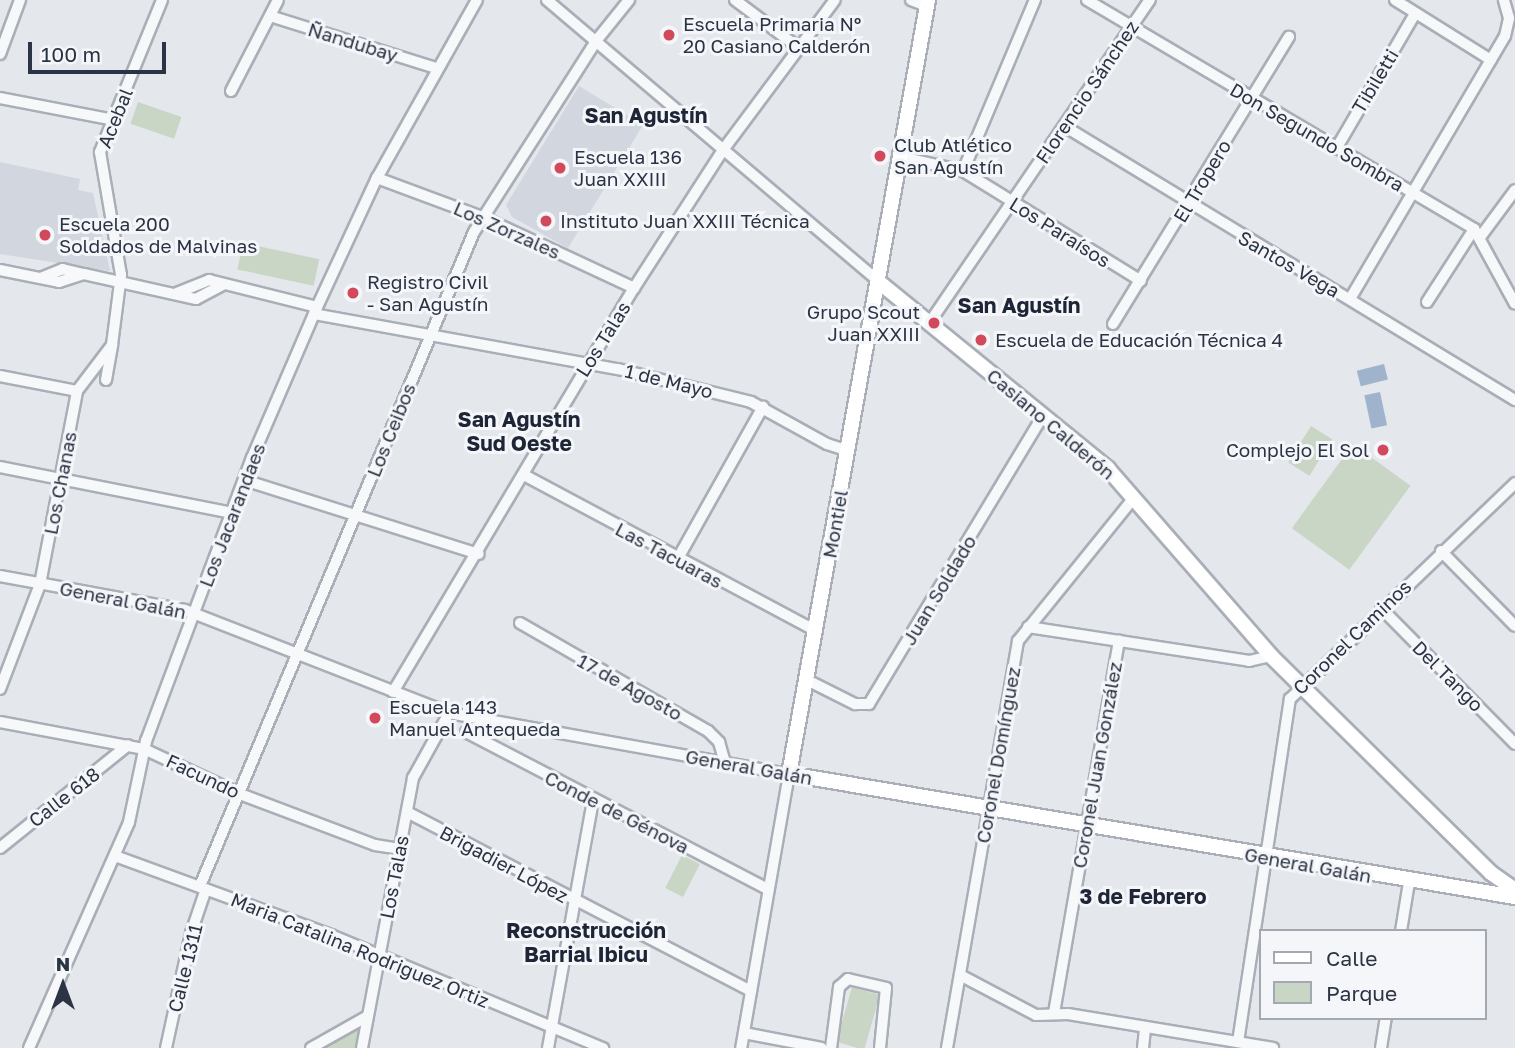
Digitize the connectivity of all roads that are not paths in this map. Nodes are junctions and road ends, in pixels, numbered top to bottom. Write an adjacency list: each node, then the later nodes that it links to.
1 (19, 0): 22 (street)
2 (162, 0): 28 (street, Acebal)
3 (278, 0): 17 (street)
4 (477, 0): 24 (street, Los Jacarandaes)
5 (547, 0): 20 (street, Casiano Calderón)
6 (629, 0): 20 (street, Los Ceibos)
7 (735, 0): 21 (street)
8 (835, 0): 21 (street, Los Talas)
9 (911, 0): 15 (street)
10 (1035, 0): 33 (street)
11 (1087, 0): 18 (street, Don Segundo Sombra)
12 (1150, 0): 18 (street, Florencio Sánchez)
13 (1395, 0): 16 (street)
14 (1504, 0): 23 (street)
15 (928, 3): 32 (street, Montiel)
16 (1415, 14): 23 (street); 30 (street, Tibiletti)
17 (270, 16): 24 (street, Ñandubay); 25 (street)
18 (1131, 27): 27 (street, Don Segundo Sombra); 29 (street, Florencio Sánchez)
19 (1289, 37): 27 (street, El Tropero)
20 (596, 41): 31 (street, Casiano Calderón); 39 (street, Los Ceibos)
21 (799, 48): 31 (street, Los Talas)
22 (0, 54)
23 (1491, 60): 36 (street)
24 (436, 68): 34 (street, Los Jacarandaes)
25 (231, 91)
26 (0, 97): 28 (street)
27 (1251, 99): 30 (street, Don Segundo Sombra); 38 (street, El Tropero)
28 (114, 120): 43 (street, Acebal)
29 (1064, 126): 37 (street, Florencio Sánchez); 38 (street, Santos Vega)
30 (1336, 149): 36 (street, Don Segundo Sombra)
31 (723, 150): 44 (street, Casiano Calderón); 45 (street, Los Talas)
32 (901, 157): 33 (street, Los Paraísos); 44 (street, Montiel)
33 (963, 171): 37 (street, Los Paraísos)
34 (377, 178): 39 (street, Los Zorzales); 49 (street, Los Jacarandaes)
35 (1515, 190): 40 (street)
36 (1412, 192): 40 (street, Don Segundo Sombra); 46 (street)
37 (1012, 202): 42 (street, Los Paraísos); 50 (street, Florencio Sánchez)
38 (1189, 203): 42 (street, El Tropero); 46 (street, Santos Vega)
39 (482, 217): 45 (street, Los Zorzales); 52 (street, Los Ceibos)
40 (1477, 232): 47 (street); 48 (street)
41 (0, 270): 43 (street)
42 (1141, 281): 51 (street, El Tropero)
43 (122, 282): 49 (street, 1 de Mayo); 53 (street, Los Chanas)
44 (879, 282): 50 (street, Casiano Calderón); 61 (street, Montiel)
45 (634, 288): 54 (street, Los Talas)
46 (1350, 299): 58 (street, Santos Vega)
47 (1427, 302)
48 (1515, 304)
49 (315, 310): 52 (street, 1 de Mayo); 65 (street, Los Jacarandaes)
50 (930, 322): 60 (street, Casiano Calderón)
51 (1113, 324)
52 (429, 337): 54 (street, 1 de Mayo); 69 (street, Los Ceibos)
53 (112, 345): 56 (street); 57 (street, Los Chanas)
54 (588, 363): 59 (street, 1 de Mayo); 63 (street, Los Talas)
55 (0, 376): 57 (street)
56 (106, 380)
57 (77, 391): 64 (street, Los Chanas)
58 (1515, 400)
59 (763, 407): 61 (street, 1 de Mayo); 72 (street)
60 (1043, 416): 67 (street, Casiano Calderón); 84 (street, Juan Soldado)
61 (848, 451): 80 (street, Montiel)
62 (0, 467): 64 (street)
63 (524, 475): 71 (street, Los Talas); 72 (street, Las Tacuaras)
64 (61, 479): 68 (street); 74 (street, Los Chanas)
65 (244, 480): 68 (street, Los Jacarandaes); 69 (street)
66 (1515, 483): 70 (street, Coronel Caminos)
67 (1132, 500): 79 (street, Coronel Domínguez); 83 (street, Casiano Calderón)
68 (232, 513): 76 (street, Los Jacarandaes)
69 (356, 515): 71 (street); 82 (street, Los Ceibos)
70 (1441, 551): 75 (street, Coronel Caminos); 78 (street)
71 (480, 554): 87 (street, Los Talas)
72 (677, 561): 80 (street, Las Tacuaras)
73 (0, 576): 74 (street, General Galán)
74 (40, 584): 76 (street, General Galán); 86 (street, Los Chanas)
75 (1381, 608): 85 (street, Coronel Caminos); 91 (street, Del Tango)
76 (194, 614): 82 (street, General Galán); 93 (street, Los Jacarandaes)
77 (520, 623): 94 (street, 17 de Agosto)
78 (1515, 626)
79 (1028, 627): 81 (street); 98 (street, Coronel Domínguez)
80 (816, 631): 84 (street, Montiel)
81 (1119, 641): 83 (street); 100 (street, Coronel Juan González)
82 (297, 654): 87 (street, General Galán); 96 (street, Los Ceibos)
83 (1271, 656): 85 (street, Casiano Calderón)
84 (807, 680): 95 (street, Montiel)
85 (1302, 687): 104 (street, Coronel Caminos); 105 (street, Casiano Calderón)
86 (0, 689)
87 (393, 692): 88 (street, General Galán)
88 (449, 713): 94 (street, General Galán); 99 (street, Los Talas)
89 (0, 722): 92 (street, Facundo)
90 (466, 732): 97 (street, Conde de Génova)
91 (1515, 744)
92 (128, 745): 93 (street, Facundo); 101 (street, Calle 618)
93 (144, 749): 96 (street, Facundo); 103 (street, Los Jacarandaes)
94 (725, 763): 95 (street, General Galán)
95 (789, 775): 98 (street, General Galán); 108 (street, Montiel)
96 (240, 793): 102 (street, Facundo); 107 (street, Los Ceibos)
97 (593, 801): 108 (street, Conde de Génova); 112 (street)
98 (989, 811): 100 (street, General Galán); 115 (street, Coronel Domínguez)
99 (407, 812): 102 (street, Los Talas); 112 (street, Brigadier López)
100 (1087, 827): 104 (street, General Galán); 117 (street, Coronel Juan González)
101 (0, 848)
102 (400, 849): 114 (street, Los Talas)
103 (115, 856): 107 (street, Maria Catalina Rodriguez Ortiz); 124 (street, Los Jacarandaes)
104 (1266, 858): 106 (street, General Galán); 123 (street, Coronel Caminos)
105 (1480, 862): 109 (street, Casiano Calderón); 110 (street)
106 (1409, 882): 110 (street, General Galán); 113 (street)
107 (203, 888): 114 (street, Maria Catalina Rodriguez Ortiz); 125 (street, Calle 1311)
108 (768, 889): 116 (street, Montiel)
109 (1515, 890)
110 (1471, 891): 111 (street, General Galán)
111 (1515, 897)
112 (575, 903): 116 (street, Brigadier López); 120 (street)
113 (1401, 929)
114 (377, 958): 118 (street, Los Talas); 120 (street, Maria Catalina Rodriguez Ortiz)
115 (960, 975): 117 (street); 134 (street, Coronel Domínguez)
116 (751, 991): 122 (street, Montiel)
117 (1054, 1013): 121 (street)
118 (368, 1016): 126 (street); 127 (street, Los Talas)
119 (1386, 1020): 137 (street)
120 (551, 1028): 128 (street); 129 (street, Maria Catalina Rodriguez Ortiz)
121 (1145, 1028): 123 (street); 135 (street)
122 (744, 1033): 130 (street, Montiel); 131 (street)
123 (1238, 1042): 136 (street)
124 (29, 1048)
125 (166, 1048)
126 (311, 1048)
127 (362, 1048)
128 (548, 1048)
129 (603, 1048)
130 (741, 1048)
131 (822, 1048)
132 (831, 1048): 133 (street)
133 (880, 1048)
134 (947, 1048)
135 (1143, 1048)
136 (1273, 1048)
137 (1381, 1048)

